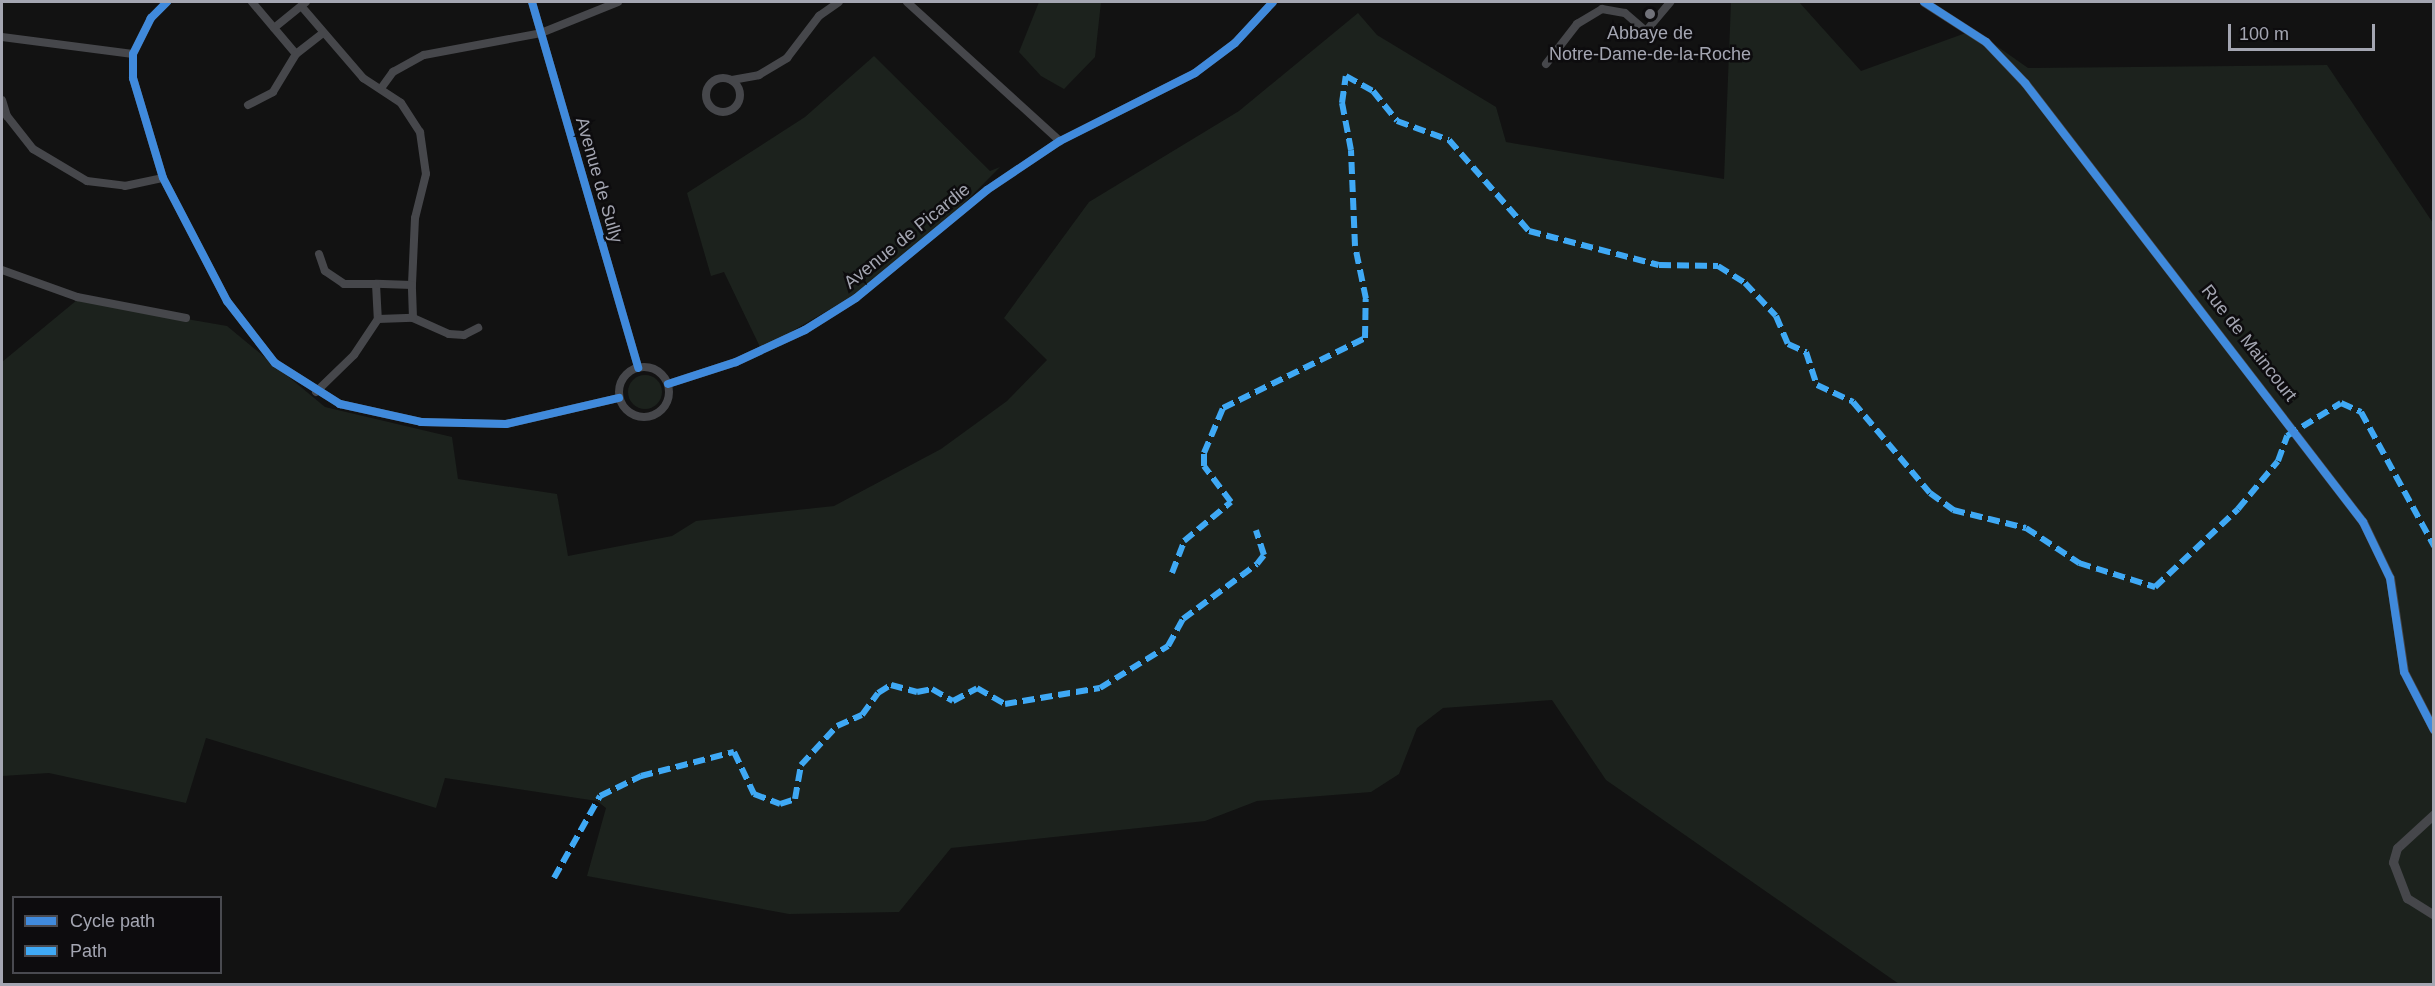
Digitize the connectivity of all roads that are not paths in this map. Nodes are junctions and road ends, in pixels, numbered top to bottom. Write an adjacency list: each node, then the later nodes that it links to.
1 (252, 2): 11 (street)
2 (532, 2): 13 (street, Avenue de Sully)
3 (618, 2): 13 (street)
4 (839, 2): 18 (street)
5 (907, 2): 22 (street)
6 (1274, 2): 22 (street, Avenue de Picardie)
7 (1670, 2): 17 (street)
8 (1924, 2): 36 (street, Rue de Maincourt)
9 (163, 3): 15 (street)
10 (304, 4): 11 (street); 12 (street)
11 (274, 28): 16 (street)
12 (324, 33): 16 (street); 19 (street)
13 (541, 33): 19 (street); 32 (street, Avenue de Sully)
14 (2, 37): 15 (street)
15 (133, 54): 23 (street)
16 (296, 54): 21 (street)
17 (1546, 64)
18 (732, 80): 18 (street)
19 (382, 87): 27 (street)
20 (2, 100): 23 (street)
21 (248, 105)
22 (1060, 141): 33 (street, Avenue de Picardie)
23 (164, 178): 34 (street)
24 (319, 254): 26 (street)
25 (2, 270): 28 (street)
26 (376, 284): 27 (street); 30 (street)
27 (412, 285): 29 (street)
28 (186, 318)
29 (413, 318): 30 (street); 31 (street)
30 (378, 319): 34 (street)
31 (478, 328)
32 (638, 368): 33 (street); 35 (street)
33 (668, 384): 35 (street)
34 (316, 392): 35 (street)
35 (619, 398)
36 (2433, 730)
37 (2433, 814): 38 (street)
38 (2433, 915)

